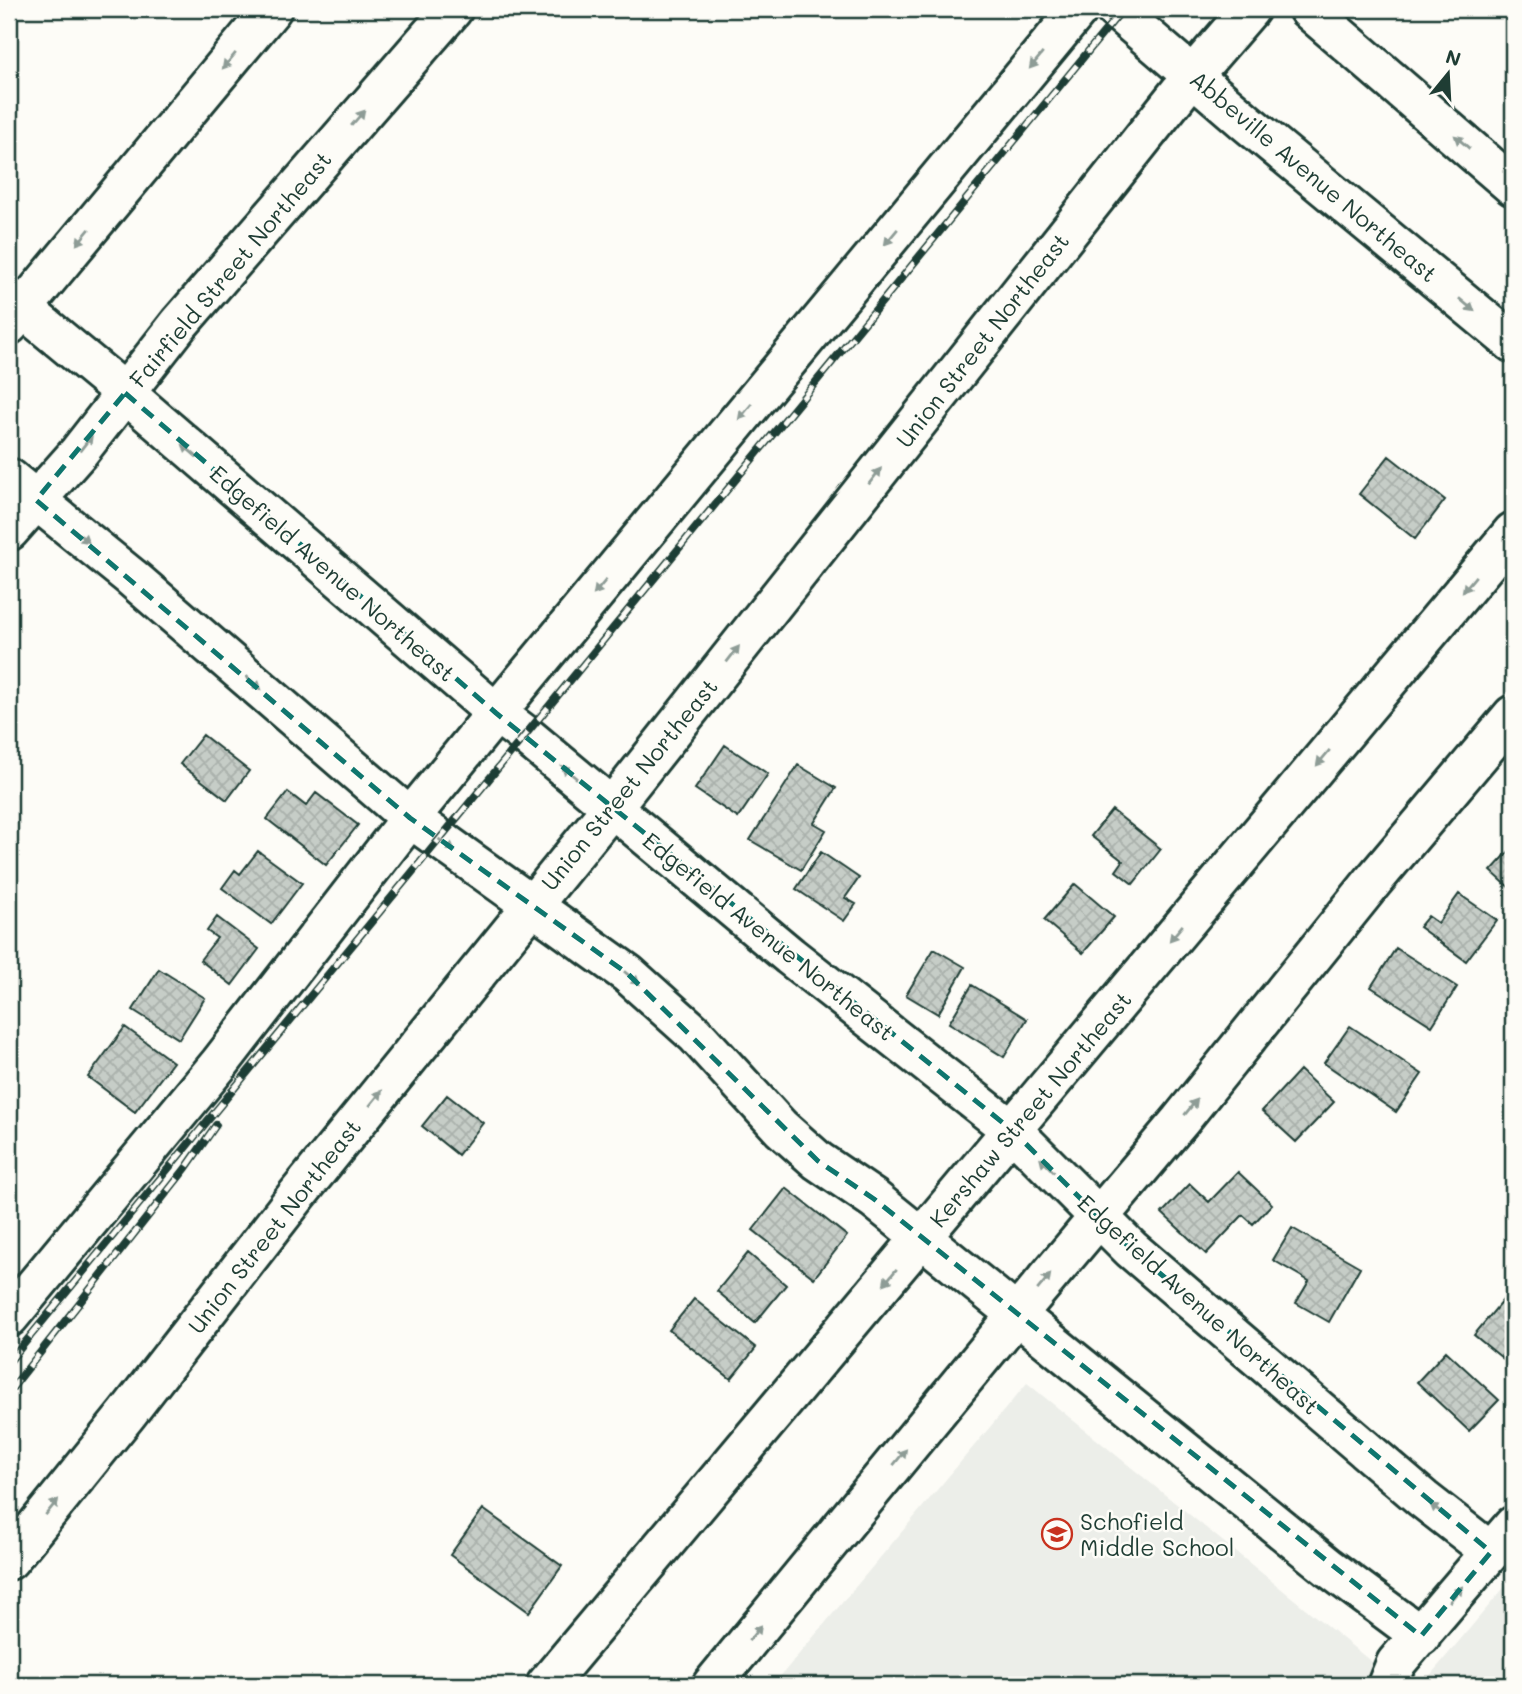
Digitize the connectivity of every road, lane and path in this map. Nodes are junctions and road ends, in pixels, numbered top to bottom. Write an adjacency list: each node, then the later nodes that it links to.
1 (272, 9): 9 (street, one-way to 9)
2 (453, 9): 11 (street, Fairfield Street Northeast, one-way to 2)
3 (1079, 9): 15 (street, one-way to 15)
4 (1115, 9): 7 (street, Abbeville Avenue Northeast)
5 (1250, 9): 7 (street, Union Street Northeast)
6 (1308, 9): 8 (street, one-way to 6)
7 (1193, 75): 10 (street, Abbeville Avenue Northeast, one-way to 10); 17 (street, Union Street Northeast, one-way to 7)
8 (1513, 186)
9 (13, 310): 11 (street, Edgefield Avenue Northeast)
10 (1513, 343)
11 (125, 393): 12 (street, Fairfield Street Northeast, one-way to 11); 15 (street, Edgefield Avenue Northeast, one-way to 11)
12 (22, 489): 13 (street, Fairfield Street Northeast); 18 (street, one-way to 18)
13 (9, 531)
14 (1513, 532): 20 (street, Kershaw Street Northeast, one-way to 20)
15 (496, 713): 17 (street, Edgefield Avenue Northeast, one-way to 15); 18 (street)
16 (1513, 715): 21 (street, one-way to 16)
17 (612, 807): 19 (street, Union Street Northeast); 20 (street, Edgefield Avenue Northeast)
18 (411, 818): 19 (street, one-way to 19); 24 (street)
19 (531, 905): 22 (street, one-way to 22); 26 (street, Union Street Northeast, one-way to 19)
20 (1013, 1131): 21 (street, Edgefield Avenue Northeast, one-way to 20); 22 (street, Kershaw Street Northeast)
21 (1098, 1218): 23 (street, one-way to 21); 25 (street, Edgefield Avenue Northeast, one-way to 21)
22 (923, 1238): 23 (street); 28 (street, Kershaw Street Northeast, one-way to 28)
23 (1018, 1313): 27 (street); 29 (street, one-way to 23)
24 (9, 1317)
25 (1502, 1539): 27 (street, one-way to 25)
26 (9, 1560)
27 (1422, 1636): 30 (street)
28 (546, 1685)
29 (712, 1685)
30 (1387, 1685)

